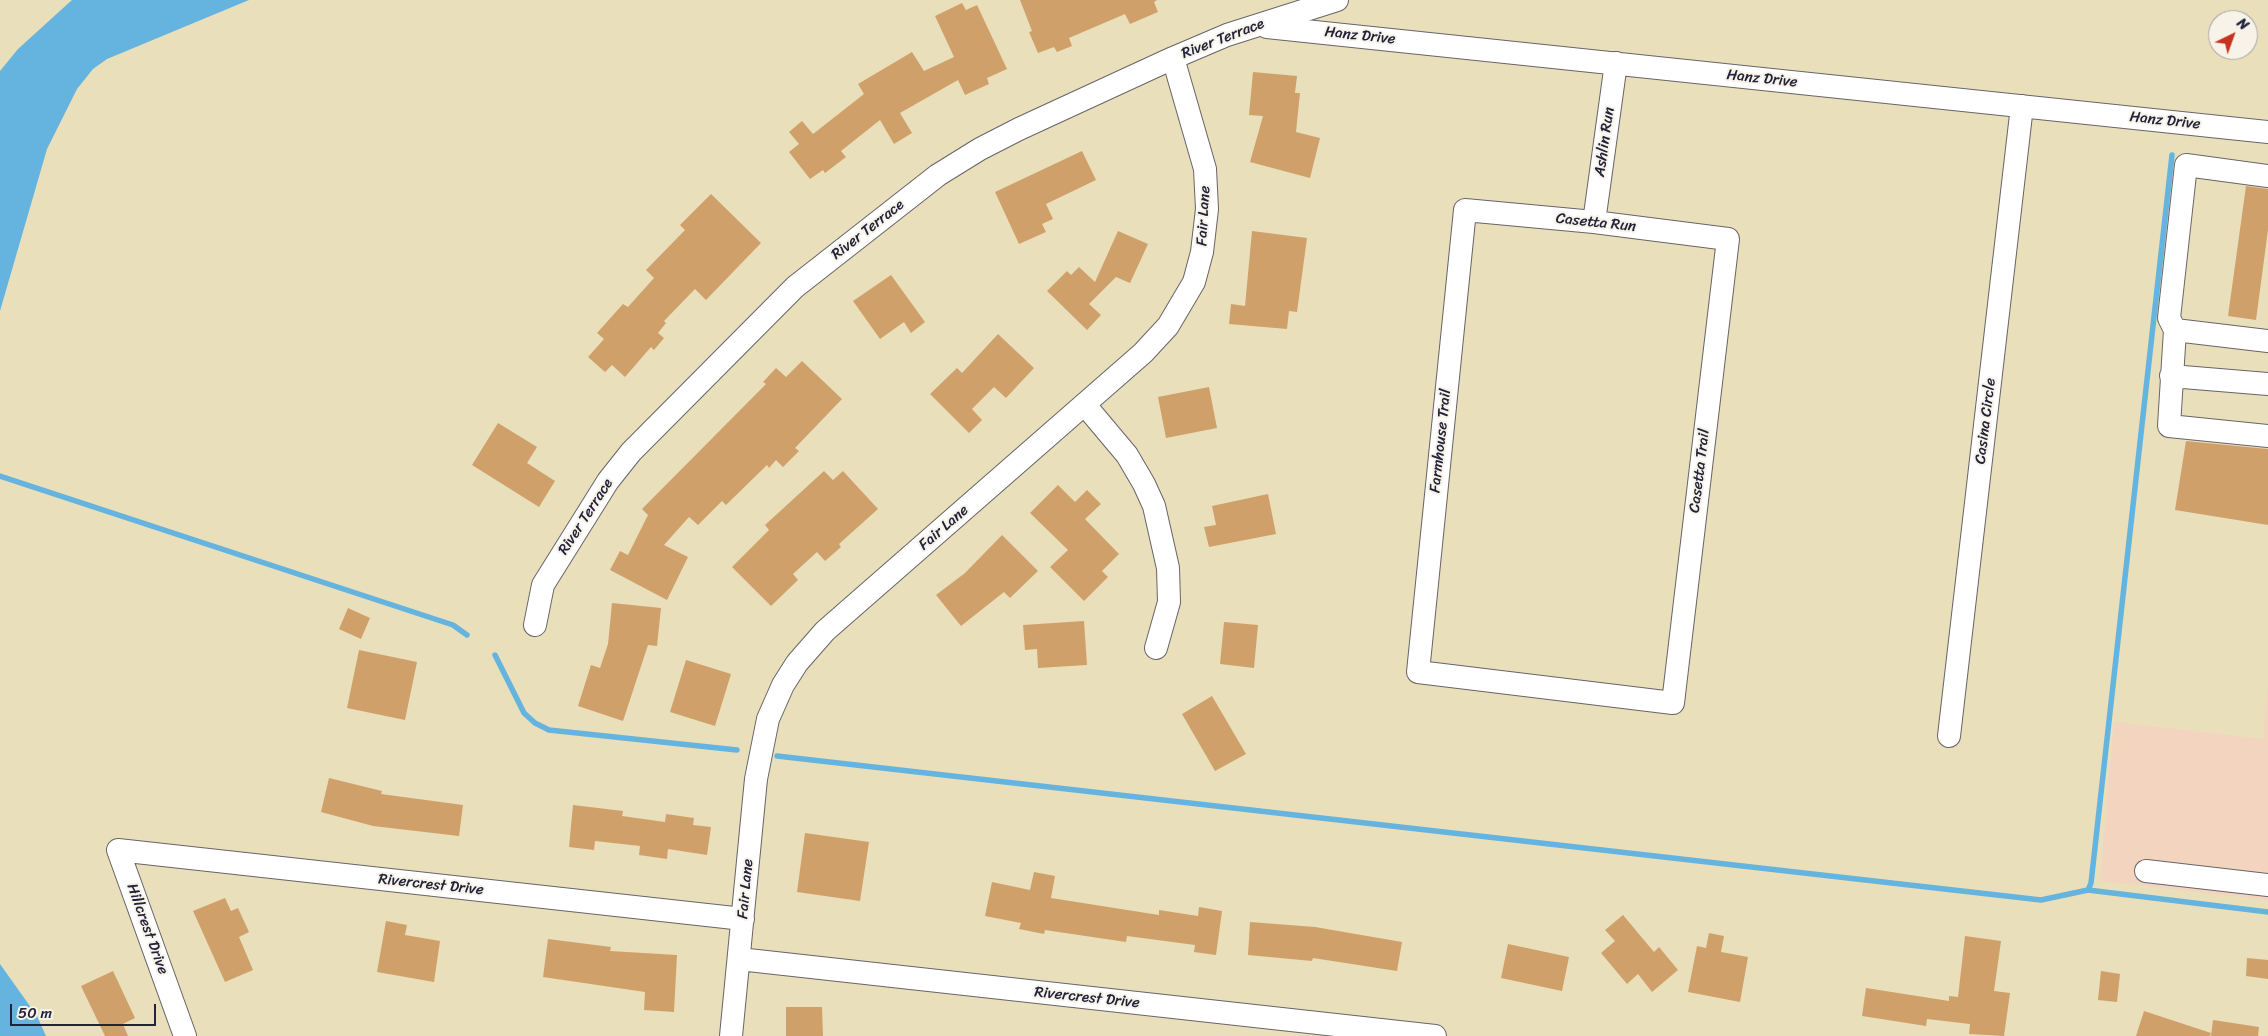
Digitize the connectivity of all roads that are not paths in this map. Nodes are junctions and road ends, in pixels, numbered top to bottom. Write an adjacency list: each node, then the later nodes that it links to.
1 (1337, 0): 2 (street, River Terrace)
2 (1257, 26): 3 (street, River Terrace); 4 (street, Hanz Drive)
3 (1173, 58): 15 (street, Fair Lane); 17 (street, River Terrace)
4 (1616, 63): 5 (street, Hanz Drive); 9 (street, Ashlin Run)
5 (2022, 106): 6 (street, Hanz Drive); 20 (street, Casina Circle)
6 (2268, 132)
7 (2268, 176): 11 (street)
8 (1465, 210): 9 (street, Casetta Run); 19 (street, Farmhouse Trail)
9 (1594, 222): 10 (street, Casetta Run)
10 (1728, 239): 19 (street, Casetta Trail)
11 (2174, 330): 12 (street); 13 (street)
12 (2268, 341)
13 (2171, 376): 14 (street); 16 (street)
14 (2268, 384)
15 (1085, 405): 18 (street); 24 (street, Fair Lane)
16 (2268, 436)
17 (535, 625)
18 (1156, 648)
19 (1673, 703)
20 (1949, 736)
21 (118, 850): 24 (street, Rivercrest Drive); 26 (street, Hillcrest Drive)
22 (2146, 871): 23 (street)
23 (2268, 885)
24 (743, 919): 25 (street, Fair Lane)
25 (739, 959): 27 (street, Fair Lane); 28 (street, Rivercrest Drive)
26 (185, 1036)
27 (731, 1036)
28 (1435, 1036)

